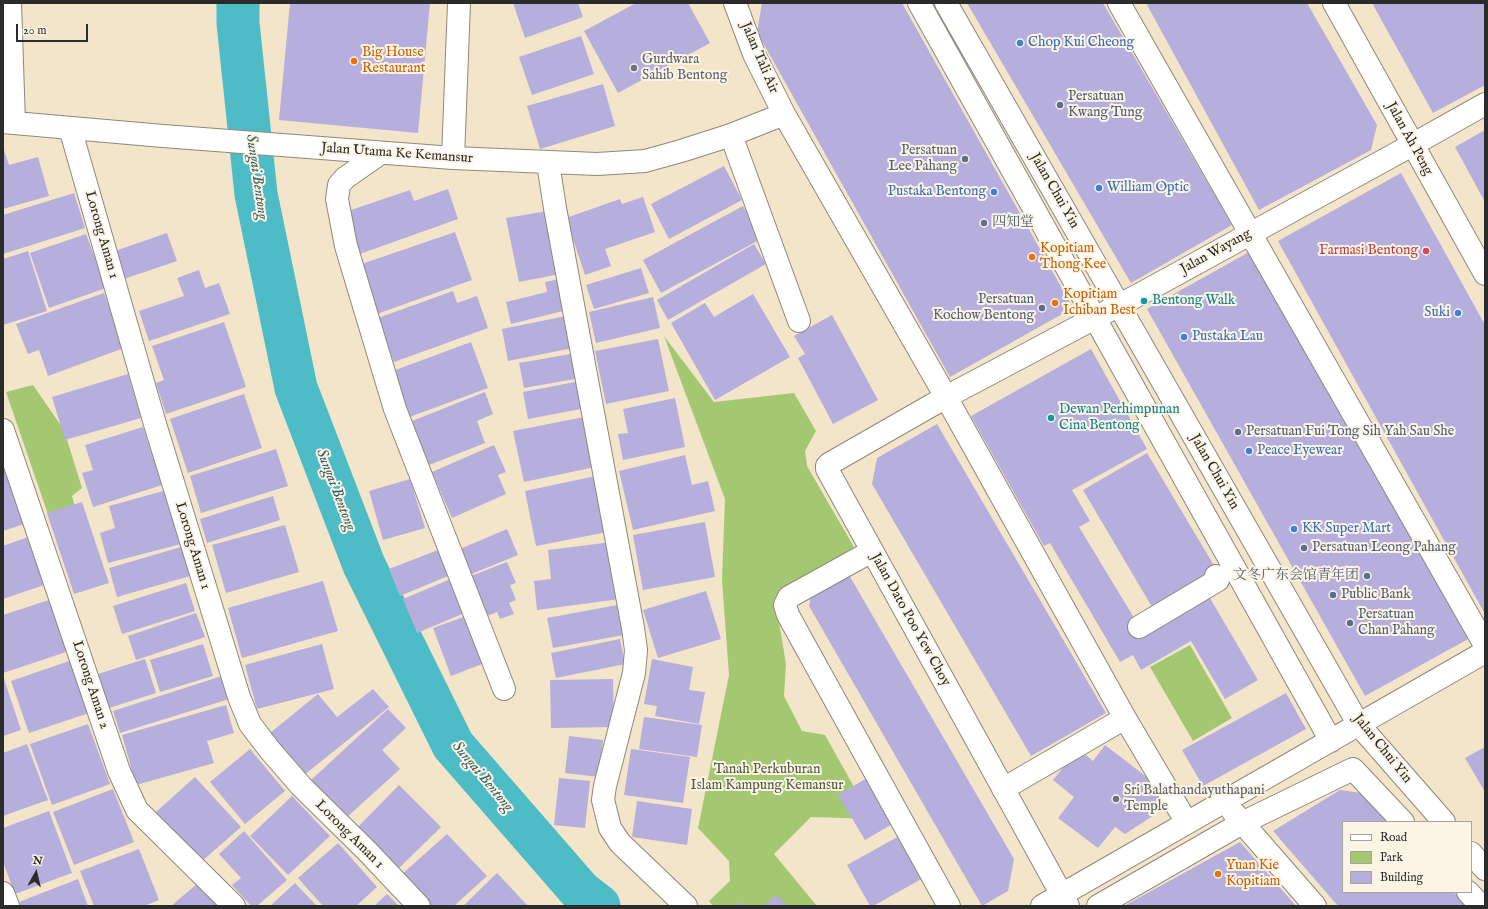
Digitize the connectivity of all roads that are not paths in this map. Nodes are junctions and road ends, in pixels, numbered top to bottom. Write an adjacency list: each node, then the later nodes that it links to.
1 (10, 3): 10 (street)
2 (458, 3): 15 (street)
3 (735, 3): 9 (street, Jalan Tali Air)
4 (919, 3): 20 (street, Jalan Chui Yin)
5 (946, 3): 19 (street, Jalan Chui Yin)
6 (1119, 3): 17 (street)
7 (1334, 3): 13 (street, Jalan Ah Peng)
8 (1485, 104): 13 (street, Jalan Wayang)
9 (784, 114): 12 (street, Jalan Utama Ke Kemansur); 22 (street, Jalan Tali Air)
10 (9, 122): 11 (street, Jalan Utama Ke Kemansur)
11 (70, 128): 14 (street, Jalan Utama Ke Kemansur); 46 (street, Lorong Aman 1)
12 (731, 135): 16 (street, Jalan Utama Ke Kemansur); 21 (street)
13 (1412, 145): 17 (street, Jalan Wayang); 18 (street, Jalan Ah Peng)
14 (381, 153): 15 (street, Jalan Utama Ke Kemansur); 29 (street)
15 (453, 158): 16 (street, Jalan Utama Ke Kemansur)
16 (548, 163): 47 (street)
17 (1251, 234): 19 (street, Jalan Wayang); 27 (street)
18 (1485, 274)
19 (1119, 305): 20 (street, Jalan Wayang); 31 (street, Jalan Chui Yin)
20 (1095, 318): 22 (street, Jalan Wayang); 32 (street, Jalan Chui Yin)
21 (799, 321)
22 (946, 397): 24 (street, Jalan Dato Poo Yew Choy); 30 (street, Jalan Tali Air)
23 (3, 430): 45 (street, Lorong Aman 2)
24 (872, 551): 33 (street, Jalan Dato Poo Yew Choy); 48 (street)
25 (1216, 576): 26 (street)
26 (1139, 627)
27 (1485, 645)
28 (1485, 652): 31 (street)
29 (504, 689)
30 (1125, 718): 33 (street); 37 (street, Jalan Tali Air)
31 (1359, 725): 32 (street); 36 (street, Jalan Chui Yin)
32 (1331, 740): 34 (street)
33 (1003, 789): 43 (street, Jalan Dato Poo Yew Choy)
34 (1224, 802): 37 (street); 38 (street)
35 (1402, 821): 38 (street)
36 (1443, 821)
37 (1187, 823): 43 (street)
38 (1242, 823): 50 (street); 51 (street)
39 (1472, 854): 40 (street)
40 (1485, 869)
41 (3, 893): 44 (street)
42 (1469, 893): 52 (street)
43 (1064, 900): 49 (street)
44 (8, 906)
45 (234, 906)
46 (419, 906)
47 (686, 906)
48 (949, 906)
49 (1042, 906)
50 (1098, 906)
51 (1315, 906)
52 (1481, 906)

